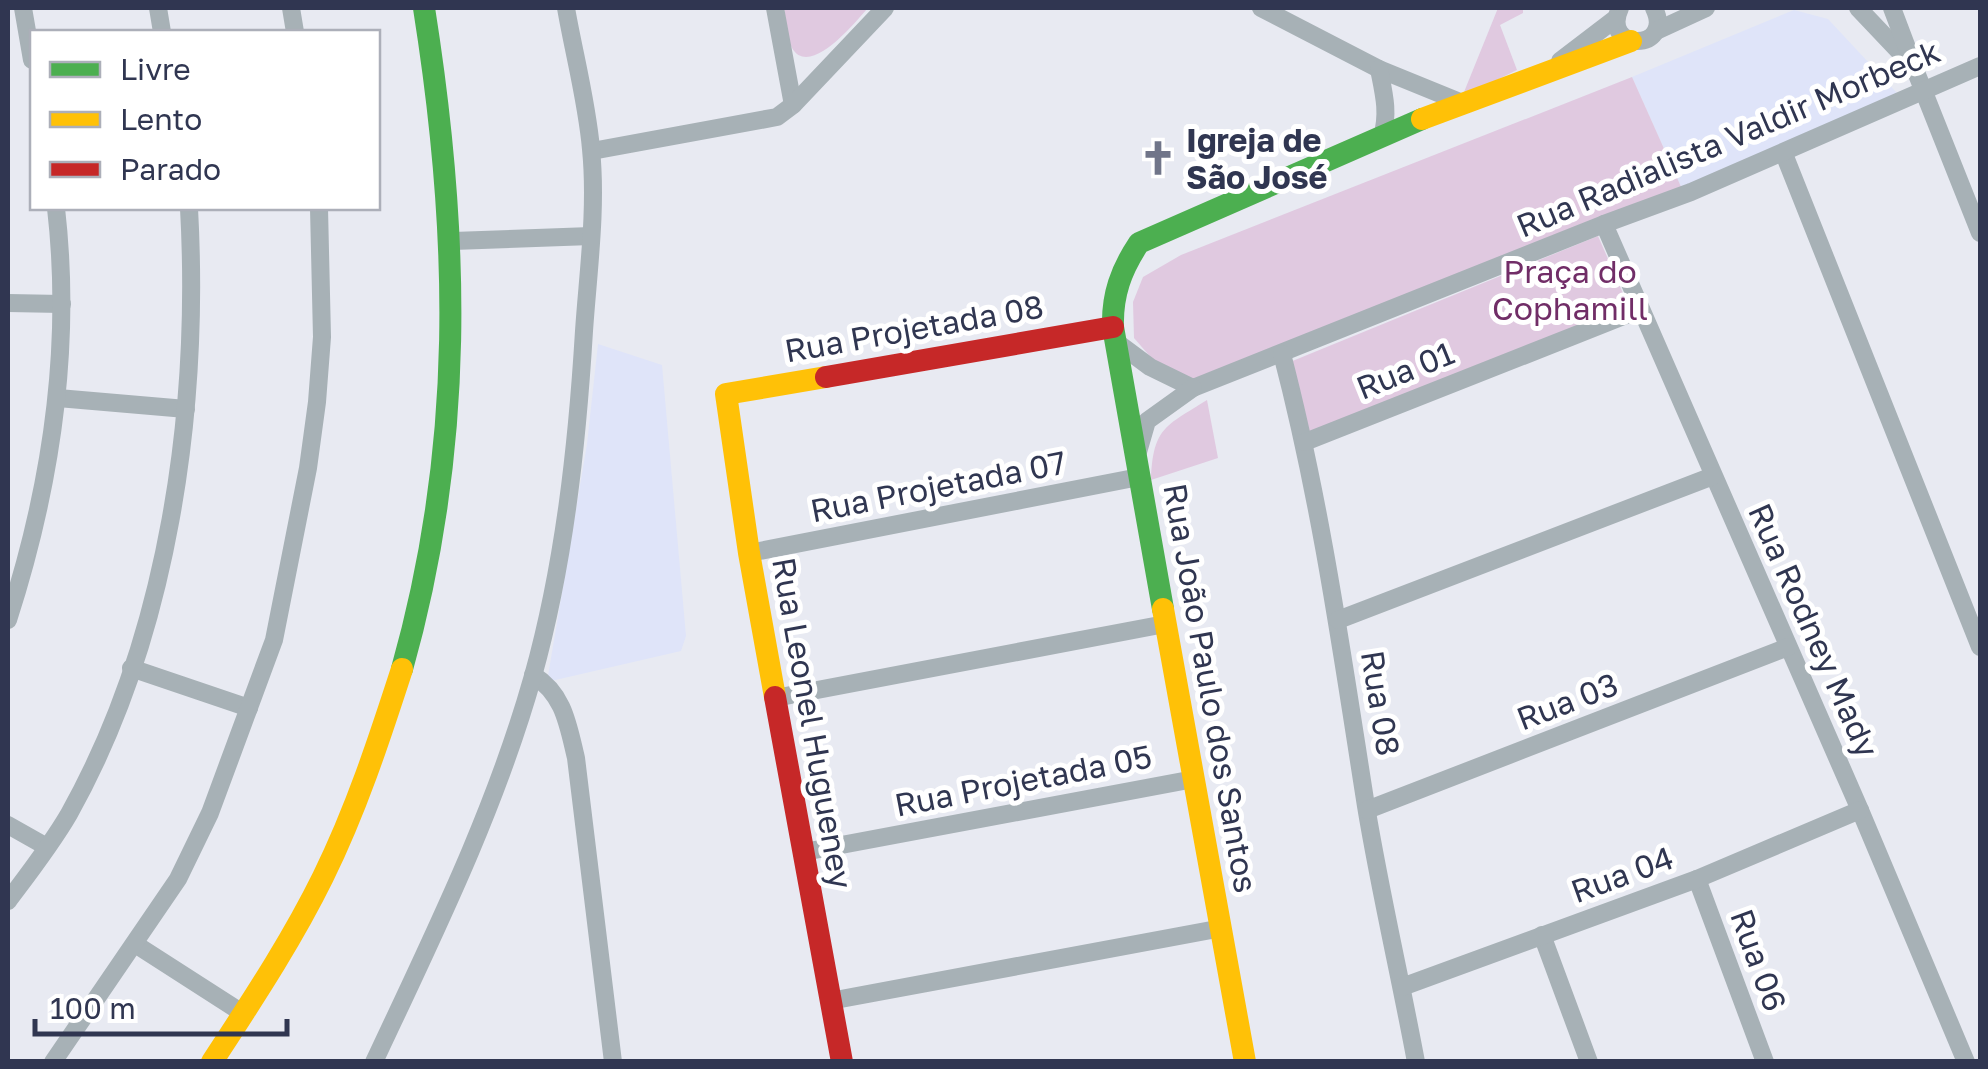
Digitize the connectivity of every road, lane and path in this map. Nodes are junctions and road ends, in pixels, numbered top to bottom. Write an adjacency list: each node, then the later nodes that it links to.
1 (23, 8): 14 (street)
2 (424, 8): 31 (street)
3 (566, 8): 23 (street)
4 (775, 8): 21 (street)
5 (885, 8): 21 (street)
6 (1260, 8): 18 (street)
7 (1654, 8): 12 (street)
8 (1706, 8): 12 (street)
9 (1858, 8): 17 (street)
10 (1892, 8): 17 (street)
11 (1618, 13): 13 (street); 16 (street)
12 (1656, 31): 13 (street)
13 (1631, 41): 16 (street, Rua João Paulo dos Santos)
14 (30, 48)
15 (1980, 66): 19 (street, Rua Radialista Valdir Morbeck)
16 (1550, 68): 20 (street, Rua João Paulo dos Santos)
17 (1914, 68): 19 (street)
18 (1379, 70): 20 (street); 22 (street)
19 (1922, 89): 24 (street, Rua Radialista Valdir Morbeck); 29 (street)
20 (1460, 102): 22 (street, Rua João Paulo dos Santos)
21 (793, 105): 23 (street)
22 (1382, 137): 35 (street, Rua João Paulo dos Santos)
23 (592, 151): 30 (street)
24 (1784, 154): 28 (street, Rua Radialista Valdir Morbeck); 48 (street)
25 (56, 210): 33 (street)
26 (189, 210): 40 (street)
27 (319, 210): 53 (street)
28 (1604, 224): 34 (street, Rua Rodney Mady); 36 (street, Rua Radialista Valdir Morbeck)
29 (1980, 233)
30 (590, 236): 31 (street); 51 (street)
31 (453, 241): 67 (street)
32 (8, 302): 33 (street)
33 (62, 304): 39 (street)
34 (1639, 310): 41 (street, Rua 01); 43 (street, Rua Rodney Mady)
35 (1114, 334): 37 (street); 38 (street, Rua Projetada 08); 42 (street, Rua João Paulo dos Santos)
36 (1282, 354): 37 (street, Rua Radialista Valdir Morbeck); 41 (street, Rua 08)
37 (1193, 388): 42 (street)
38 (726, 394): 44 (street, Rua Leonel Hugueney)
39 (58, 398): 40 (street); 45 (street)
40 (186, 410): 50 (street)
41 (1305, 442): 46 (street, Rua 08)
42 (1138, 470): 44 (street, Rua Projetada 07); 47 (street, Rua João Paulo dos Santos)
43 (1714, 476): 46 (street); 49 (street, Rua Rodney Mady)
44 (749, 553): 52 (street, Rua Leonel Hugueney)
45 (8, 620)
46 (1338, 620): 55 (street, Rua 08)
47 (1165, 624): 52 (street); 54 (street, Rua João Paulo dos Santos)
48 (1980, 646)
49 (1788, 647): 55 (street, Rua 03); 56 (street, Rua Rodney Mady)
50 (131, 668): 53 (street); 58 (street)
51 (533, 675): 70 (street); 71 (street)
52 (775, 698): 59 (street, Rua Leonel Hugueney)
53 (250, 708): 64 (street)
54 (1194, 779): 59 (street, Rua Projetada 05); 62 (street, Rua João Paulo dos Santos)
55 (1367, 810): 65 (street, Rua 08)
56 (1860, 810): 60 (street, Rua 04); 77 (street, Rua Rodney Mady)
57 (8, 825): 58 (street)
58 (48, 847): 61 (street)
59 (804, 852): 66 (street, Rua Leonel Hugueney)
60 (1698, 879): 63 (street, Rua 04); 76 (street, Rua 06)
61 (8, 901)
62 (1222, 928): 66 (street); 73 (street, Rua João Paulo dos Santos)
63 (1542, 935): 65 (street, Rua 04); 75 (street)
64 (135, 944): 67 (street); 68 (street)
65 (1402, 987): 74 (street, Rua 08)
66 (830, 1002): 72 (street, Rua Leonel Hugueney)
67 (244, 1014): 69 (street)
68 (52, 1062)
69 (212, 1062)
70 (374, 1062)
71 (613, 1062)
72 (842, 1062)
73 (1245, 1062)
74 (1416, 1062)
75 (1589, 1062)
76 (1764, 1062)
77 (1966, 1062)

